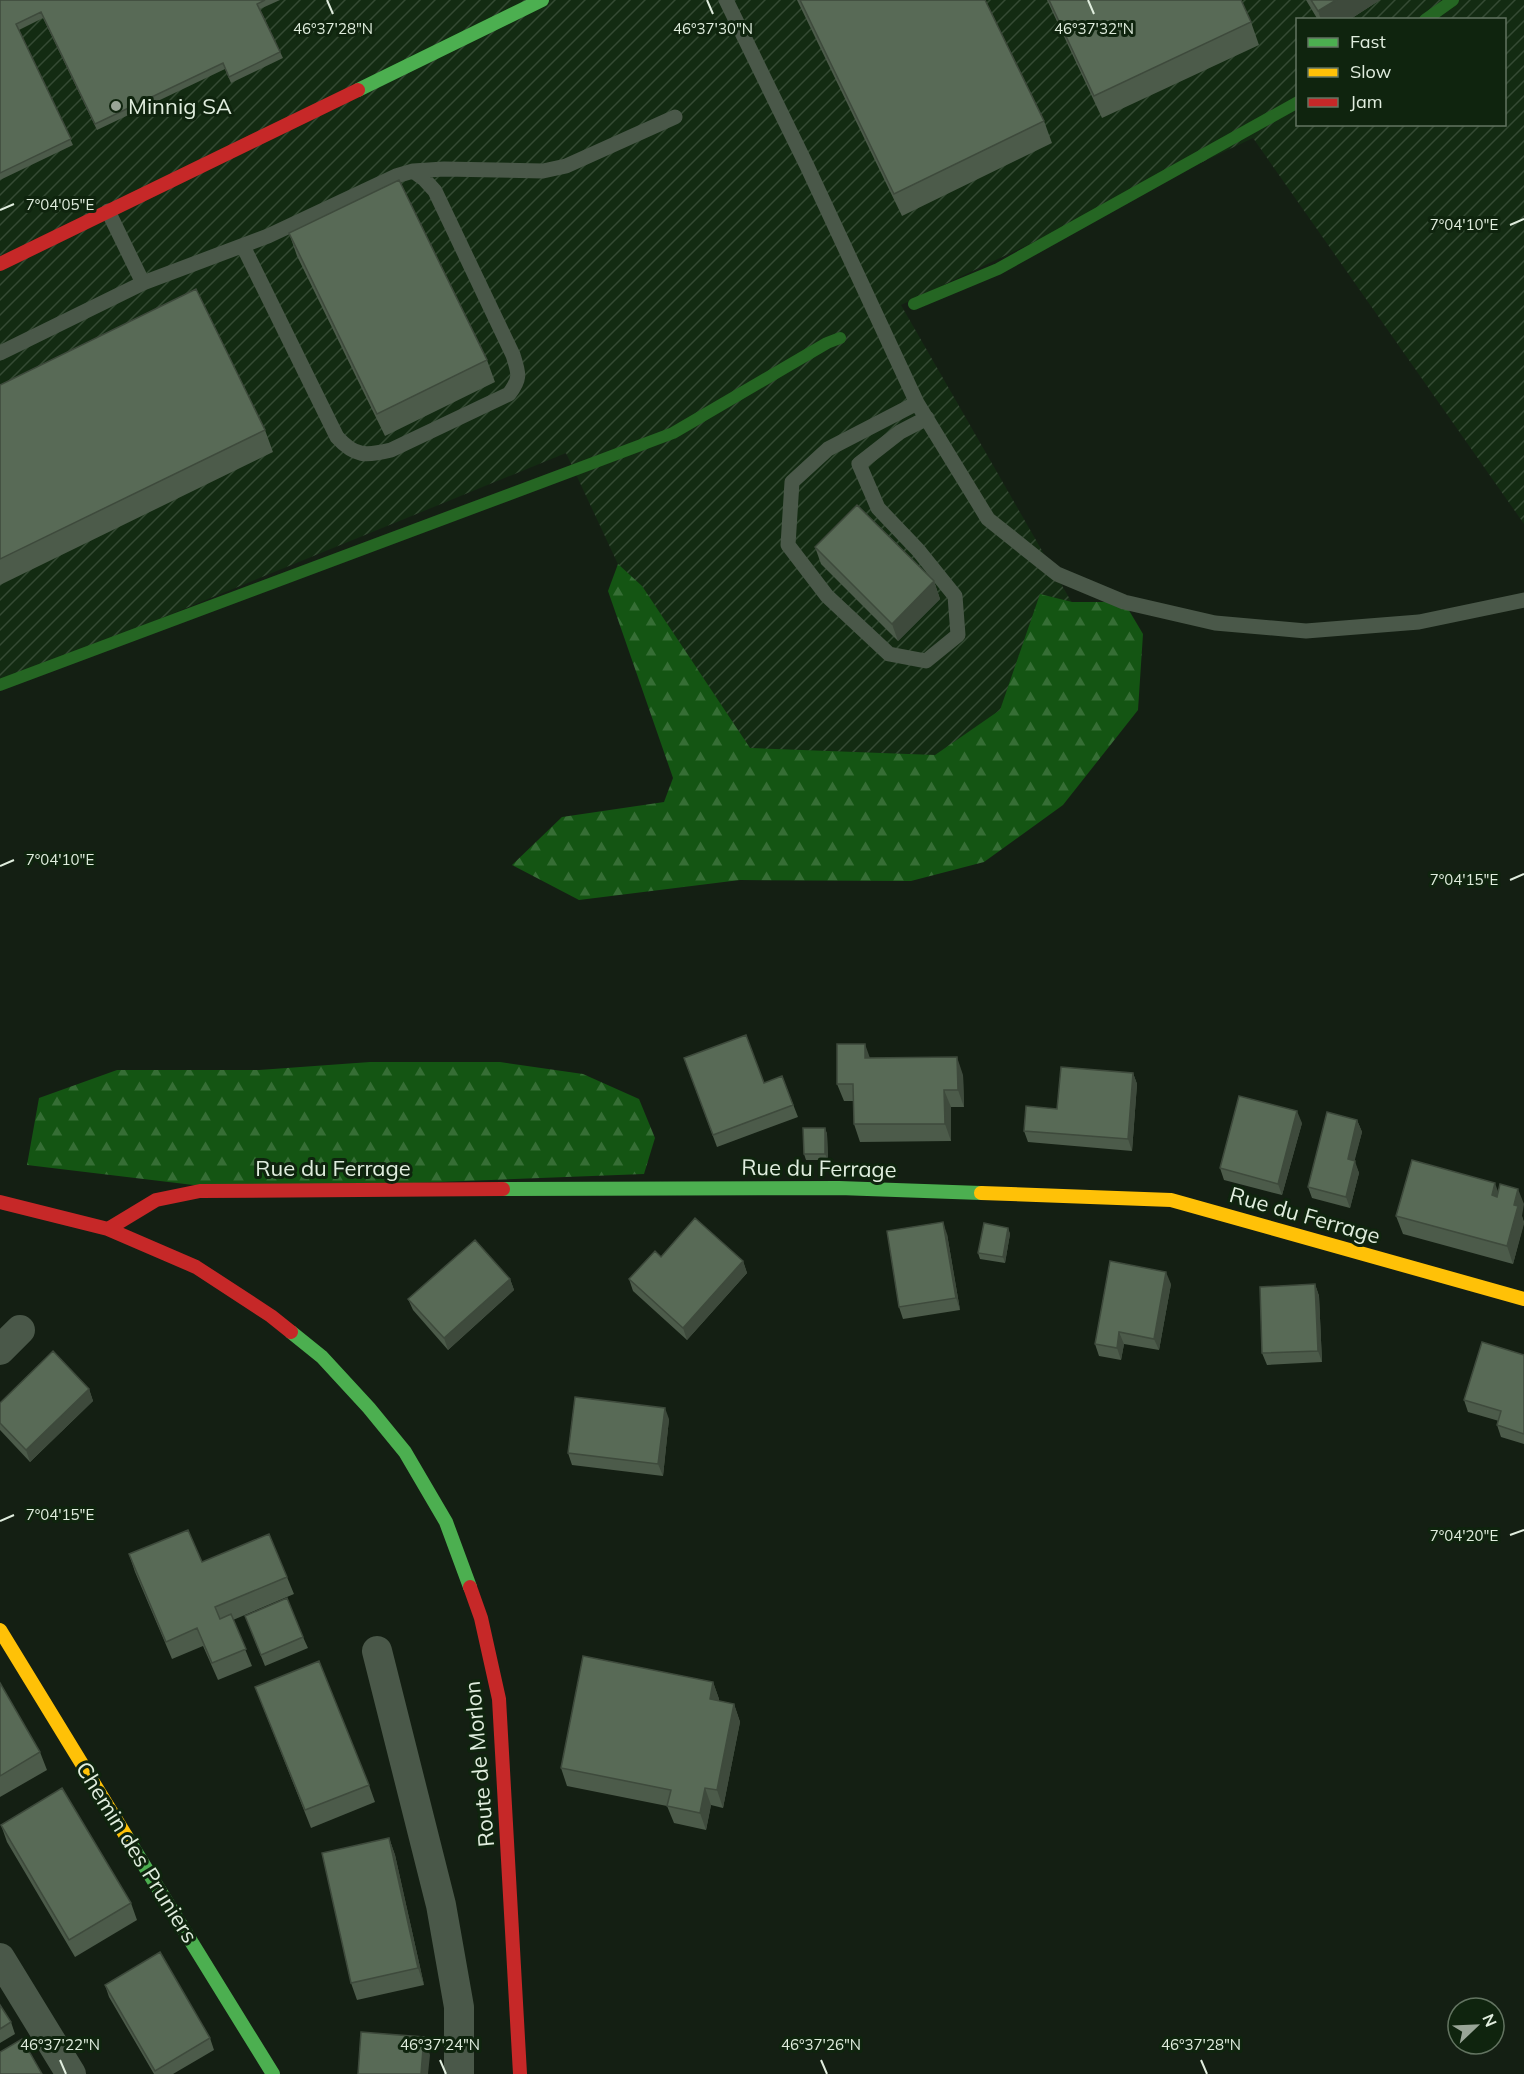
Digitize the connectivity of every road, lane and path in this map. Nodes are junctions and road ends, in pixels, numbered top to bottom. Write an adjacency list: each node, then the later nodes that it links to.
1 (542, 0): 5 (street)
2 (726, 0): 10 (lane)
3 (675, 117): 4 (lane)
4 (412, 171): 6 (lane); 6 (lane)
5 (108, 211): 7 (street); 8 (lane)
6 (243, 246): 8 (lane)
7 (0, 264)
8 (143, 283): 9 (lane)
9 (0, 353)
10 (917, 402): 11 (lane); 11 (lane)
11 (927, 418): 12 (lane)
12 (1524, 600)
13 (0, 1202): 14 (street, Route de Morlon)
14 (108, 1229): 15 (street, Rue du Ferrage); 22 (street, Route de Morlon)
15 (1524, 1299)
16 (0, 1630): 20 (street, Chemin des Pruniers)
17 (377, 1651): 21 (street)
18 (0, 1958): 19 (street)
19 (71, 2074)
20 (273, 2074)
21 (459, 2074)
22 (520, 2074)

